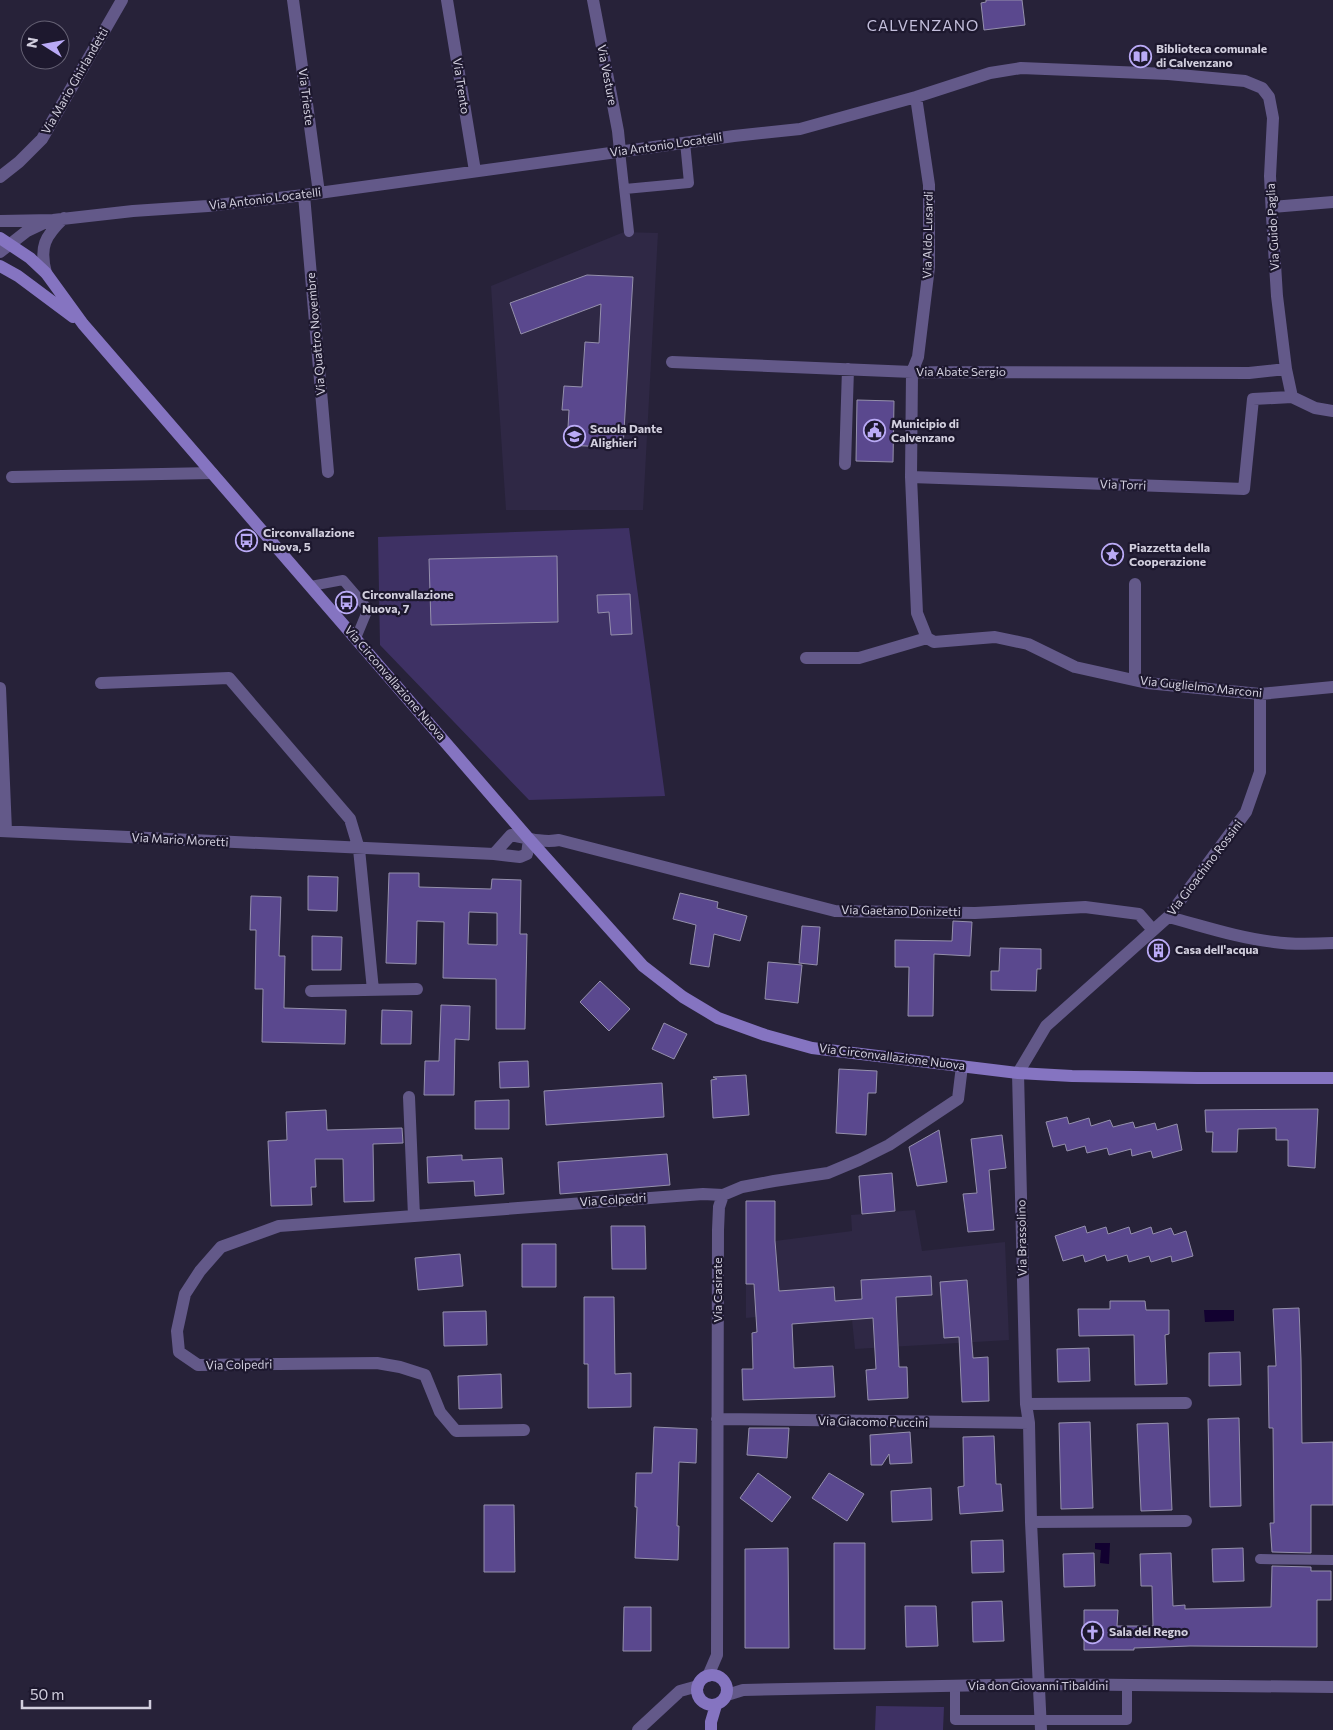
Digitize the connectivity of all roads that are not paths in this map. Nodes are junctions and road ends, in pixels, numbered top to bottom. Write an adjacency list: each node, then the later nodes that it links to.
1 (122, 0): 10 (street, Via Mario Ghirlandetti)
2 (293, 0): 12 (street, Via Trieste)
3 (447, 0): 9 (street, Via Trento)
4 (593, 0): 8 (street, Via Vesture)
5 (1262, 88): 6 (street, Via Antonio Locatelli); 15 (street, Via Guido Paglia)
6 (916, 97): 7 (street, Via Antonio Locatelli); 26 (street, Via Aldo Lusardi)
7 (685, 142): 8 (street, Via Antonio Locatelli); 11 (lane)
8 (620, 151): 9 (street, Via Antonio Locatelli); 11 (lane)
9 (475, 172): 12 (street, Via Antonio Locatelli)
10 (0, 177)
11 (625, 189): 18 (lane)
12 (319, 193): 13 (street, Via Antonio Locatelli)
13 (304, 195): 16 (street, Via Antonio Locatelli); 30 (street, Via Quattro Novembre)
14 (1333, 202): 15 (street)
15 (1272, 207): 25 (street, Via Guido Paglia)
16 (59, 219): 17 (street, Via Antonio Locatelli); 19 (street, Via Antonio Locatelli); 21 (street)
17 (0, 221)
18 (629, 232)
19 (4, 245): 21 (main road)
20 (0, 266): 22 (main road)
21 (46, 273): 22 (main road)
22 (83, 324): 31 (main road, Via Circonvallazione Nuova)
23 (672, 362): 24 (street, Via Abate Sergio)
24 (848, 369): 26 (street, Via Abate Sergio); 29 (street)
25 (1286, 369): 26 (street, Via Abate Sergio); 27 (street, Via Guido Paglia)
26 (912, 372): 32 (street, Via Aldo Lusardi)
27 (1292, 398): 28 (street); 32 (street, Via Torri)
28 (1333, 412)
29 (845, 464)
30 (328, 472)
31 (212, 473): 33 (street); 35 (main road, Via Circonvallazione Nuova)
32 (911, 477): 37 (street)
33 (12, 478)
34 (1134, 584): 39 (street)
35 (311, 586): 36 (main road, Via Circonvallazione Nuova); 36 (lane)
36 (356, 638): 45 (main road, Via Circonvallazione Nuova)
37 (927, 638): 38 (street); 39 (street, Via Guglielmo Marconi)
38 (806, 658)
39 (1135, 680): 43 (street, Via Guglielmo Marconi)
40 (101, 683): 46 (street)
41 (1333, 687): 43 (street, Via Guglielmo Marconi)
42 (0, 688): 44 (street)
43 (1260, 694): 48 (street, Via Gioachino Rossini)
44 (3, 831): 46 (street, Via Mario Moretti)
45 (529, 839): 47 (street); 47 (street); 49 (street, Via Gaetano Donizetti); 54 (main road, Via Circonvallazione Nuova)
46 (359, 849): 47 (street, Via Mario Moretti); 52 (street)
47 (494, 854)
48 (1168, 918): 49 (street, Via Gioachino Rossini); 50 (street)
49 (1153, 930): 55 (street, Via Gioachino Rossini)
50 (1333, 943)
51 (417, 989): 52 (street)
52 (373, 990): 53 (street)
53 (311, 991)
54 (962, 1066): 55 (main road, Via Circonvallazione Nuova); 58 (street)
55 (1018, 1072): 56 (main road, Via Circonvallazione Nuova); 61 (street, Via Brassolino)
56 (1333, 1078)
57 (409, 1096): 59 (street)
58 (723, 1195): 59 (street, Via Colpedri); 62 (street, Via Casirate)
59 (414, 1216): 64 (street, Via Colpedri)
60 (1186, 1403): 61 (street)
61 (1026, 1404): 63 (street, Via Brassolino)
62 (717, 1419): 63 (street, Via Giacomo Puccini); 69 (street, Via Casirate)
63 (1029, 1423): 66 (street, Via Brassolino)
64 (524, 1430)
65 (1186, 1521): 66 (street)
66 (1031, 1522): 70 (street, Via Brassolino)
67 (1260, 1559): 68 (lane)
68 (1333, 1560)
69 (708, 1676): 74 (main road); 75 (main road, Via Casirate)
70 (1039, 1684): 71 (street, Via don Giovanni Tibaldini); 72 (street, Via don Giovanni Tibaldini); 76 (street, Via Brassolino)
71 (955, 1686): 74 (street, Via don Giovanni Tibaldini); 76 (lane)
72 (1127, 1686): 73 (street, Via don Giovanni Tibaldini); 76 (lane)
73 (1333, 1688)
74 (726, 1690): 75 (main road)
75 (705, 1698): 77 (main road, Via Casirate); 78 (street)
76 (1041, 1725)
77 (711, 1726)
78 (638, 1730)

